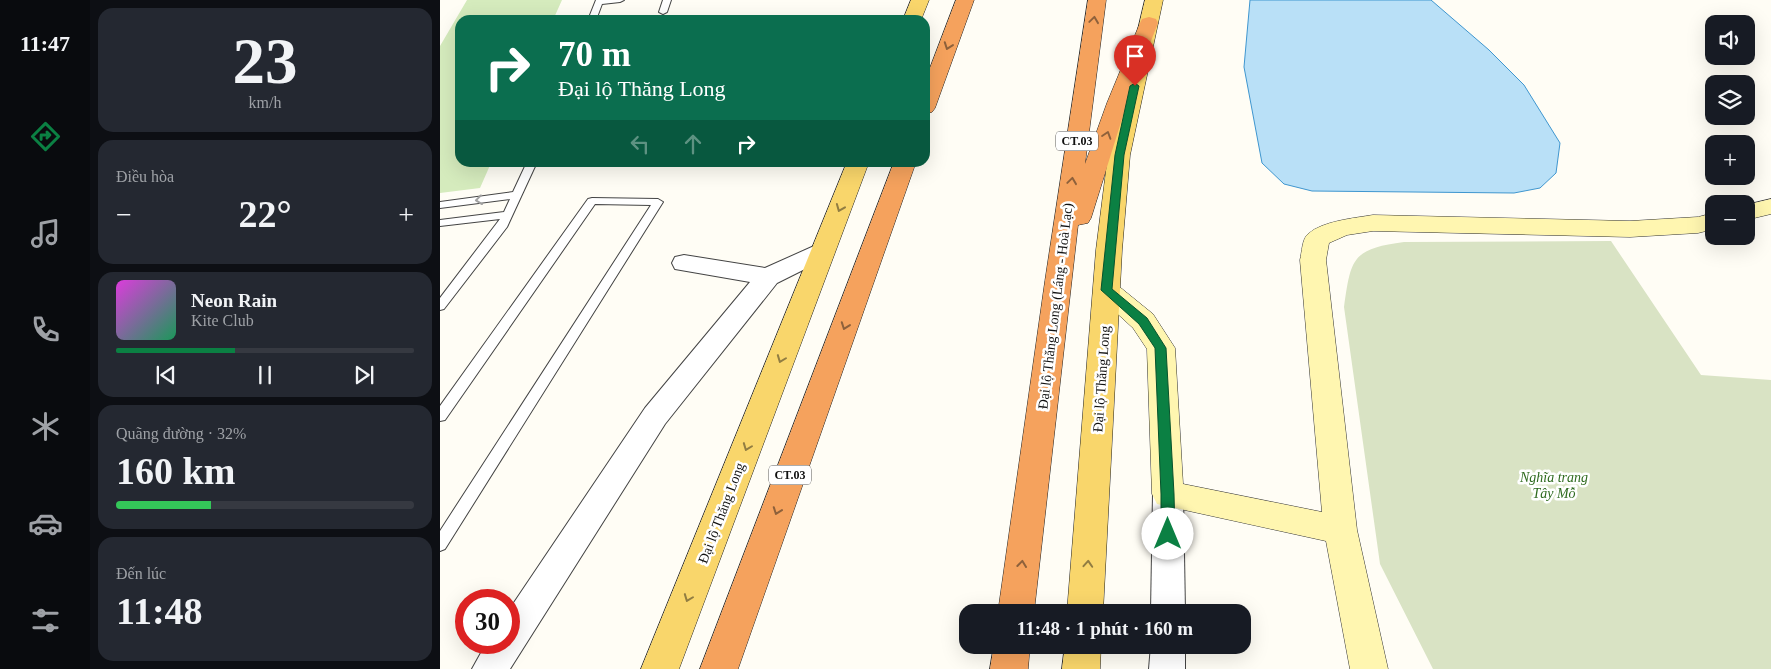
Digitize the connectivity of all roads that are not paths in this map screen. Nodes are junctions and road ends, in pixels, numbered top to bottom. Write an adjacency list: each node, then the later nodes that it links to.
1 (620, 0): 7 (lane)
2 (667, 0): 8 (lane)
3 (920, 0): 10 (main road)
4 (965, 0): 12 (highway, one-way to 12)
5 (1097, 0): 28 (highway, Đại lộ Thăng Long (Láng - Hoà Lạc) / CT.03, one-way to 5)
6 (1154, 0): 11 (main road, Đại lộ Thăng Long)
7 (599, 1): 9 (lane)
8 (663, 12)
9 (594, 15)
10 (914, 15)
11 (1149, 23): 28 (highway, one-way to 11); 29 (main road, Đại lộ Thăng Long)
12 (930, 94)
13 (530, 167): 17 (lane)
14 (856, 167): 24 (main road, Đại lộ Thăng Long, one-way to 24)
15 (886, 167): 27 (highway)
16 (903, 167): 27 (highway, CT.03)
17 (517, 195): 18 (lane, one-way to 18); 21 (lane)
18 (440, 205)
19 (1771, 206): 20 (street)
20 (1755, 210)
21 (508, 214): 22 (lane); 30 (lane)
22 (440, 223)
23 (1705, 223): 33 (street)
24 (823, 250): 26 (street); 44 (main road, Đại lộ Thăng Long, one-way to 44)
25 (684, 263): 26 (street)
26 (768, 277): 38 (street)
27 (861, 280): 45 (highway, CT.03, one-way to 45)
28 (1058, 281): 35 (highway, Đại lộ Thăng Long (Láng - Hoà Lạc) / CT.03, one-way to 28)
29 (1107, 290): 32 (street); 36 (main road, Đại lộ Thăng Long, one-way to 29)
30 (440, 306)
31 (440, 416): 34 (lane)
32 (1168, 494): 33 (street); 37 (street)
33 (1340, 530): 49 (street)
34 (440, 544)
35 (1017, 604)
36 (1086, 604)
37 (1168, 604)
38 (520, 623)
39 (500, 654): 43 (street)
40 (1011, 654): 46 (highway)
41 (1082, 654): 47 (main road)
42 (1168, 654): 48 (street)
43 (490, 669)
44 (660, 669)
45 (719, 669)
46 (1009, 669)
47 (1081, 669)
48 (1168, 669)
49 (1369, 669)

